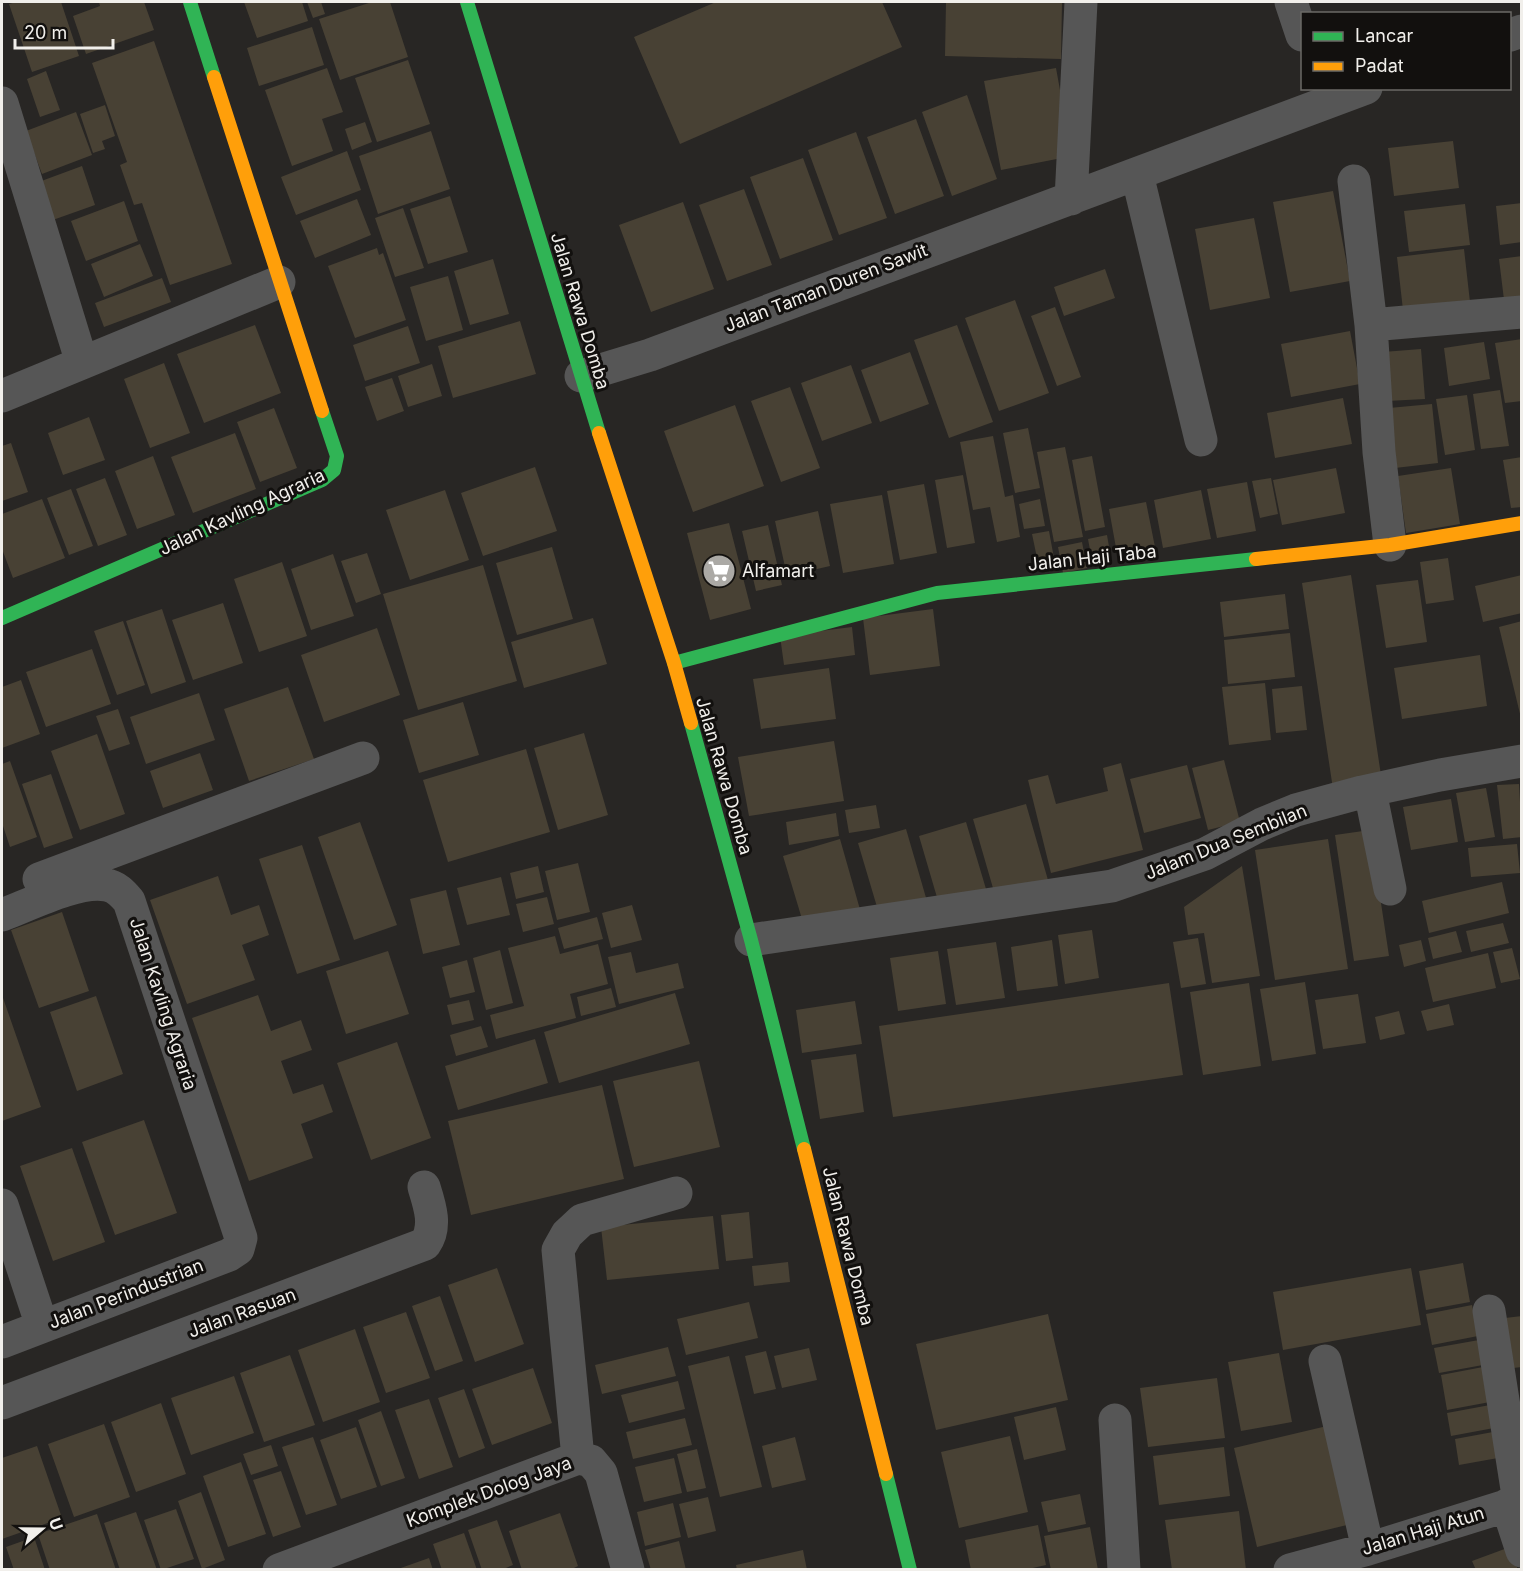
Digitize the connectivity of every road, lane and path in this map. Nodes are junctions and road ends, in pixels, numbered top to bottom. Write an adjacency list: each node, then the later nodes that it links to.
1 (190, 2): 12 (street, Jalan Kavling Agraria)
2 (467, 2): 16 (street, Jalan Rawa Domba)
3 (1081, 2): 11 (street)
4 (1291, 2): 5 (street)
5 (1301, 32)
6 (1355, 90): 7 (street, Jalan Taman Duren Sawit)
7 (1323, 96): 9 (street, Jalan Taman Duren Sawit)
8 (2, 102): 15 (street)
9 (1137, 174): 11 (street, Jalan Taman Duren Sawit); 18 (street)
10 (1354, 181): 14 (street)
11 (1071, 199): 16 (street, Jalan Taman Duren Sawit)
12 (279, 282): 15 (street); 21 (street, Jalan Kavling Agraria)
13 (1521, 312): 14 (street)
14 (1371, 325): 20 (street)
15 (82, 363): 17 (street)
16 (581, 376): 22 (street, Jalan Rawa Domba)
17 (2, 396)
18 (1201, 440)
19 (1521, 523): 20 (street, Jalan Haji Taba)
20 (1390, 545): 22 (street, Jalan Haji Taba)
21 (2, 618)
22 (674, 663): 29 (street, Jalan Rawa Domba)
23 (363, 758): 27 (street)
24 (1521, 761): 25 (street, Jalam Dua Sembilan)
25 (1370, 790): 26 (street); 29 (street, Jalam Dua Sembilan)
26 (1390, 889)
27 (2, 894)
28 (2, 915): 33 (street, Jalan Kavling Agraria)
29 (751, 940): 46 (street, Jalan Rawa Domba)
30 (424, 1187): 38 (street, Jalan Rasuan)
31 (676, 1193): 40 (street)
32 (2, 1205): 35 (street)
33 (241, 1238): 35 (street, Jalan Perindustrian)
34 (1488, 1311): 41 (street)
35 (42, 1326): 36 (street, Jalan Perindustrian)
36 (2, 1342)
37 (1325, 1361): 42 (street)
38 (2, 1403)
39 (1115, 1420): 47 (street)
40 (578, 1458): 44 (street, Komplek Dolog Jaya); 45 (street, Komplek Dolog Jaya)
41 (1516, 1503): 42 (street, Jalan Haji Atun); 43 (street)
42 (1368, 1549): 48 (street, Jalan Haji Atun)
43 (1521, 1551)
44 (279, 1569)
45 (628, 1569)
46 (910, 1569)
47 (1124, 1569)
48 (1290, 1569)

